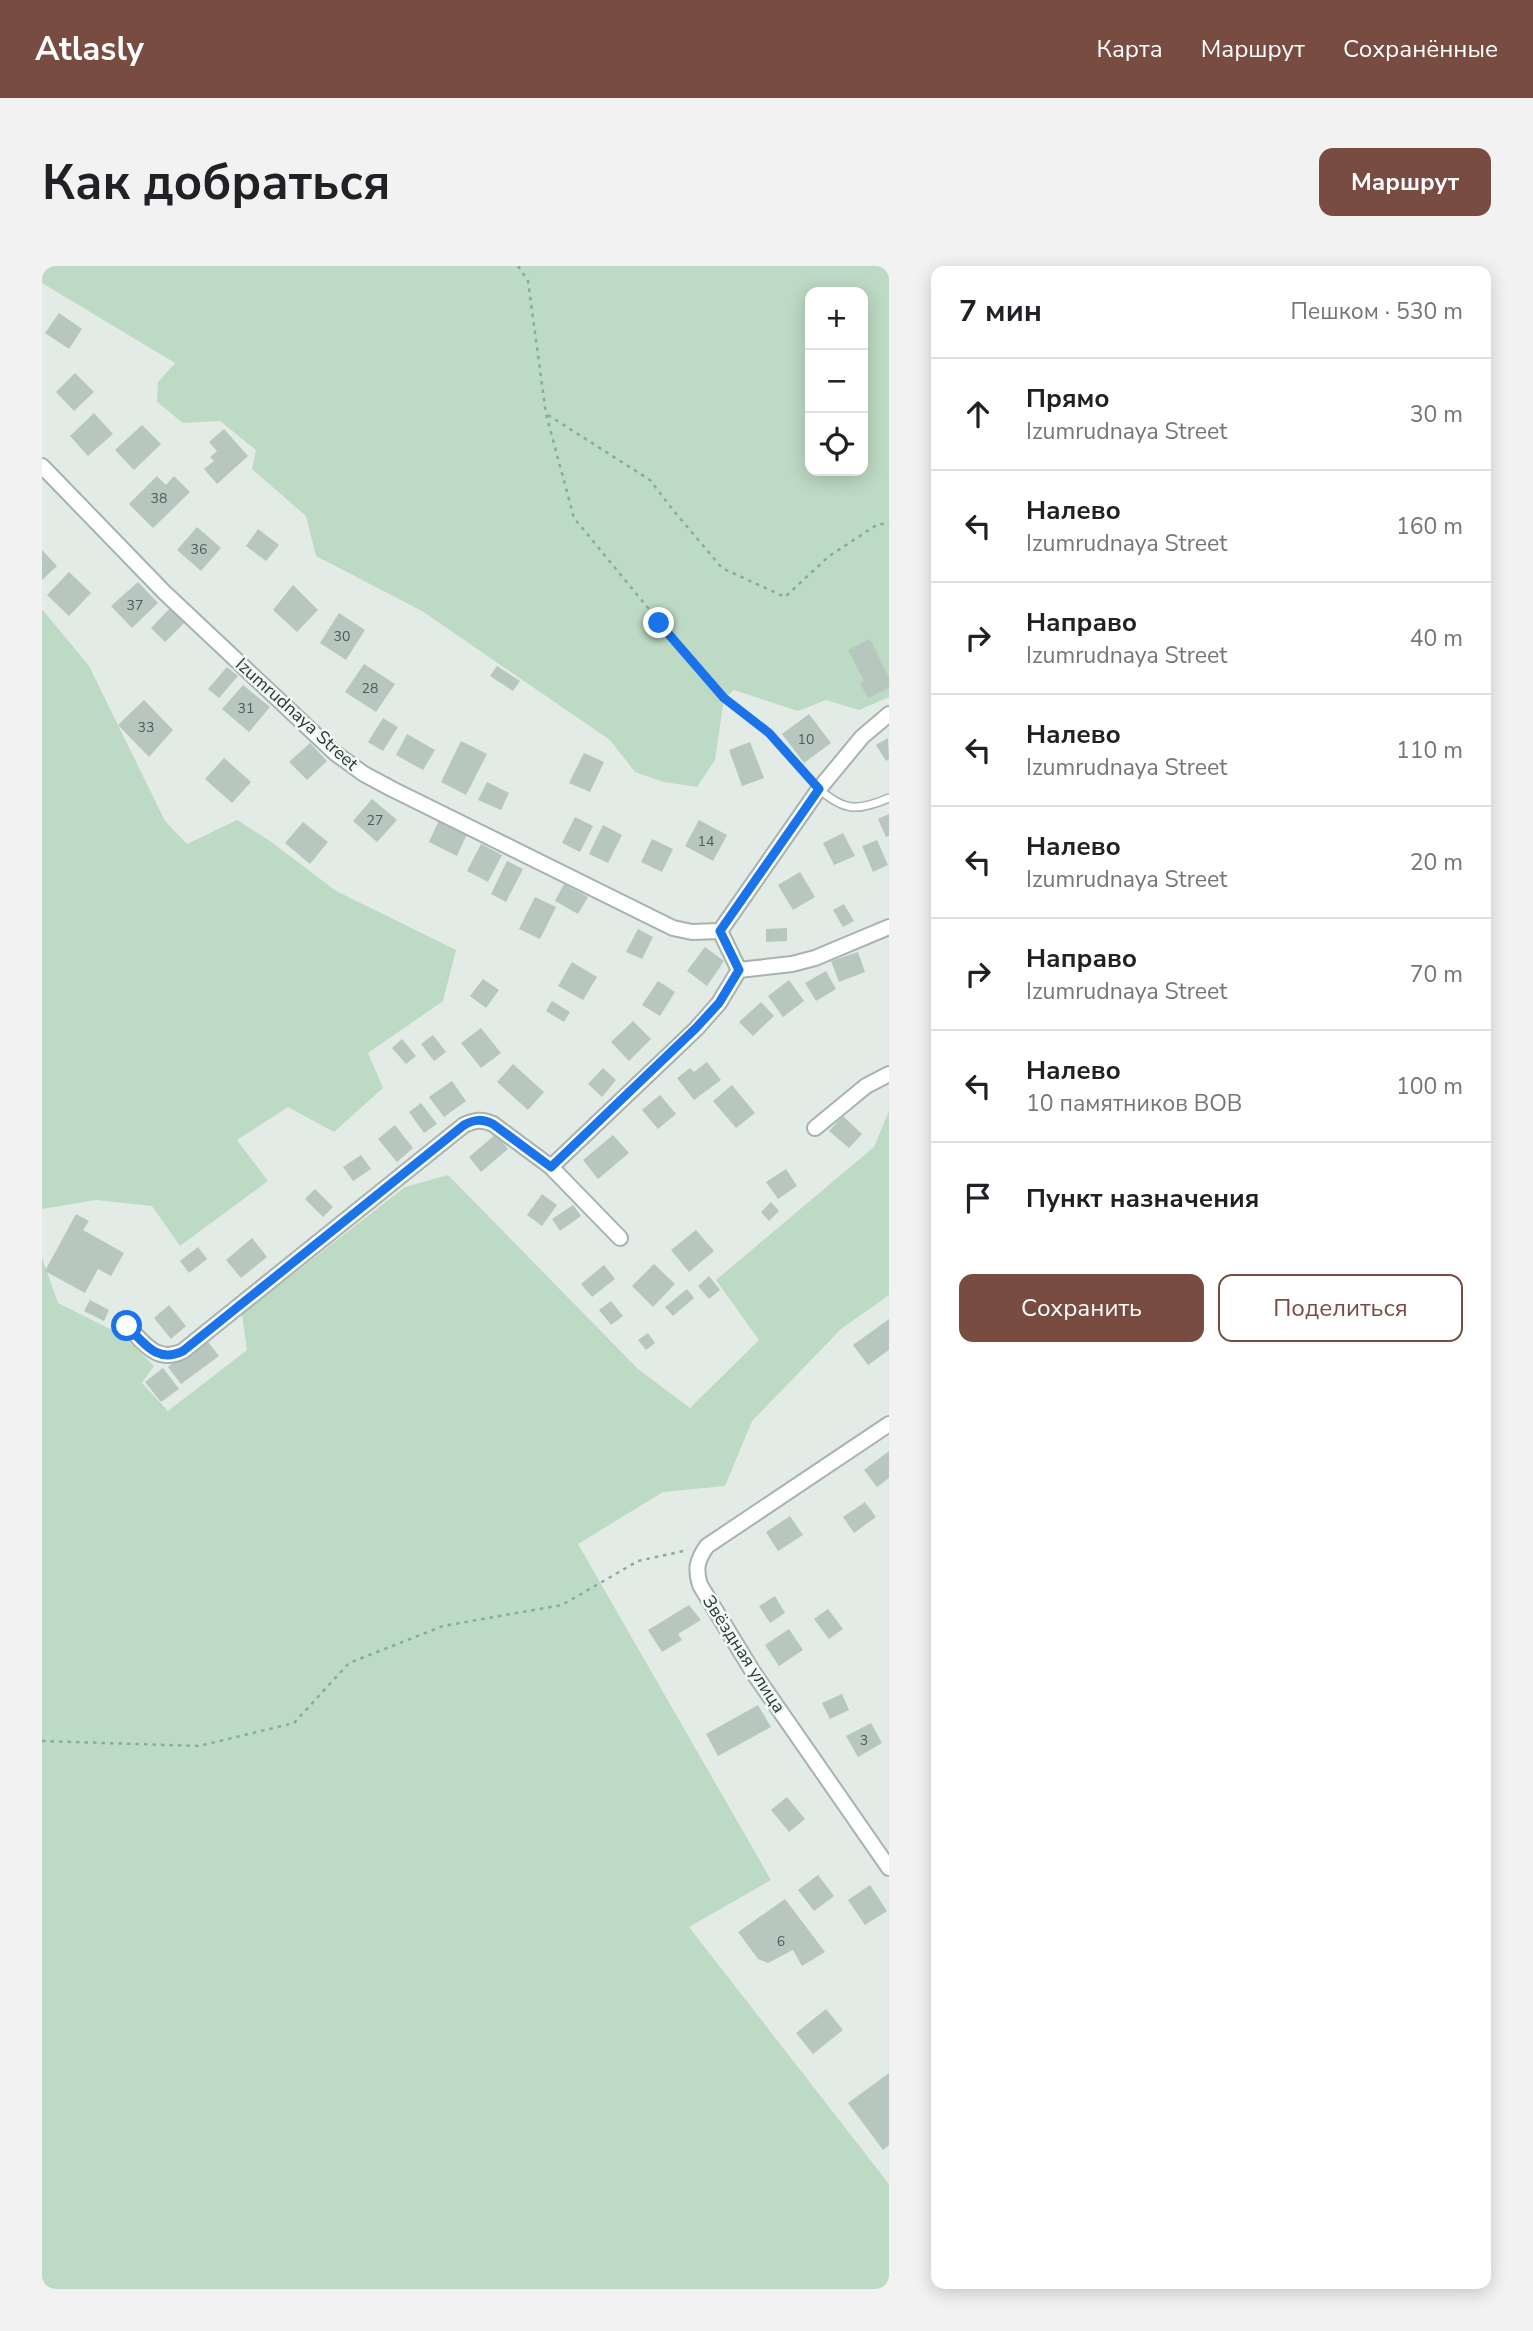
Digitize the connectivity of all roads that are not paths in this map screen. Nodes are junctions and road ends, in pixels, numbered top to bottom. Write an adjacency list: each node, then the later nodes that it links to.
1 (42, 466): 6 (street, Izumrudnaya Street)
2 (889, 714): 3 (street)
3 (819, 789): 4 (lane); 6 (street)
4 (889, 798)
5 (889, 927): 7 (street)
6 (720, 931): 7 (street)
7 (739, 970): 10 (street)
8 (889, 1074): 9 (street)
9 (815, 1128)
10 (551, 1167): 11 (street); 12 (street)
11 (620, 1238)
12 (127, 1326)
13 (889, 1424): 14 (street, Звёздная улица)
14 (889, 1868)

